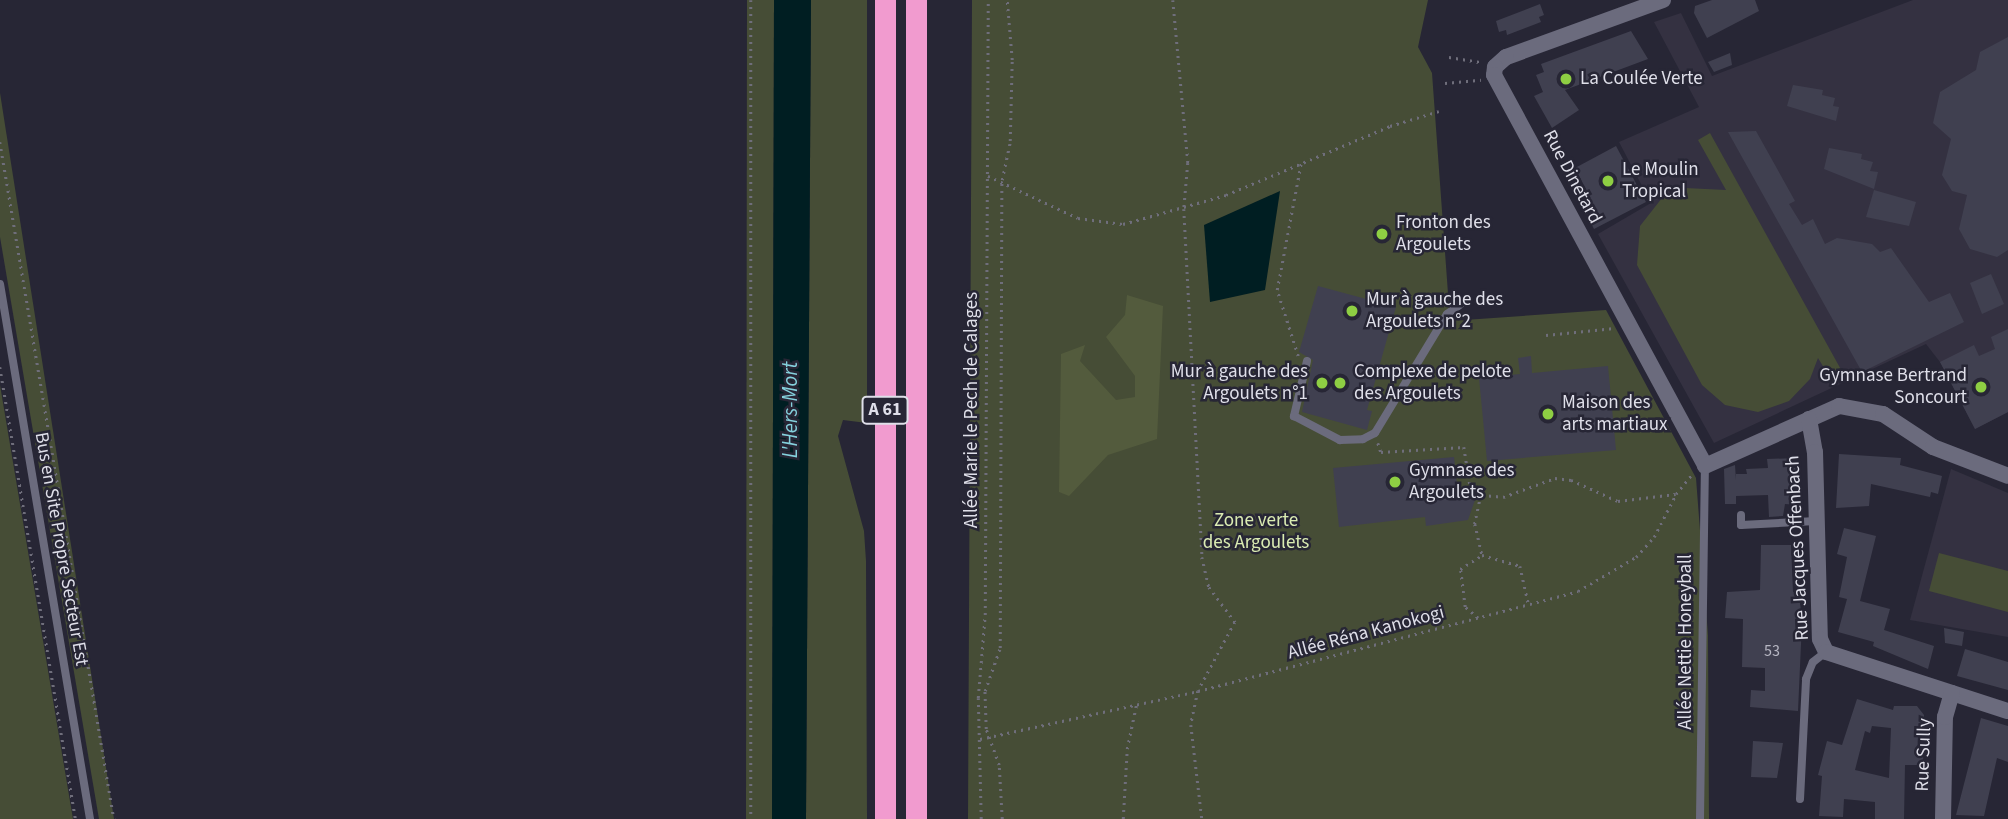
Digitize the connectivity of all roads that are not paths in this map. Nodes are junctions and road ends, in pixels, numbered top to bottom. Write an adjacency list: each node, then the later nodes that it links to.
1 (885, 0): 17 (highway, A 61)
2 (916, 0): 18 (highway, A 61)
3 (1652, 2): 8 (street, Rue Dinetard)
4 (0, 284): 16 (lane, Bus en Site Propre Secteur Est)
5 (1460, 305): 6 (lane)
6 (1307, 361)
7 (1809, 419): 8 (street); 9 (street); 11 (street, Rue Jacques Offenbach)
8 (1705, 466): 19 (lane, Allée Nettie Honeyball)
9 (2008, 476)
10 (1741, 515): 11 (lane)
11 (1816, 521): 12 (street, Rue Jacques Offenbach)
12 (1825, 652): 13 (street, Rue Jacques Offenbach); 15 (lane)
13 (1952, 693): 14 (street, Rue Jacques Offenbach); 20 (street, Rue Sully)
14 (2008, 711)
15 (1800, 799)
16 (90, 819)
17 (885, 819)
18 (916, 819)
19 (1700, 819)
20 (1943, 819)

